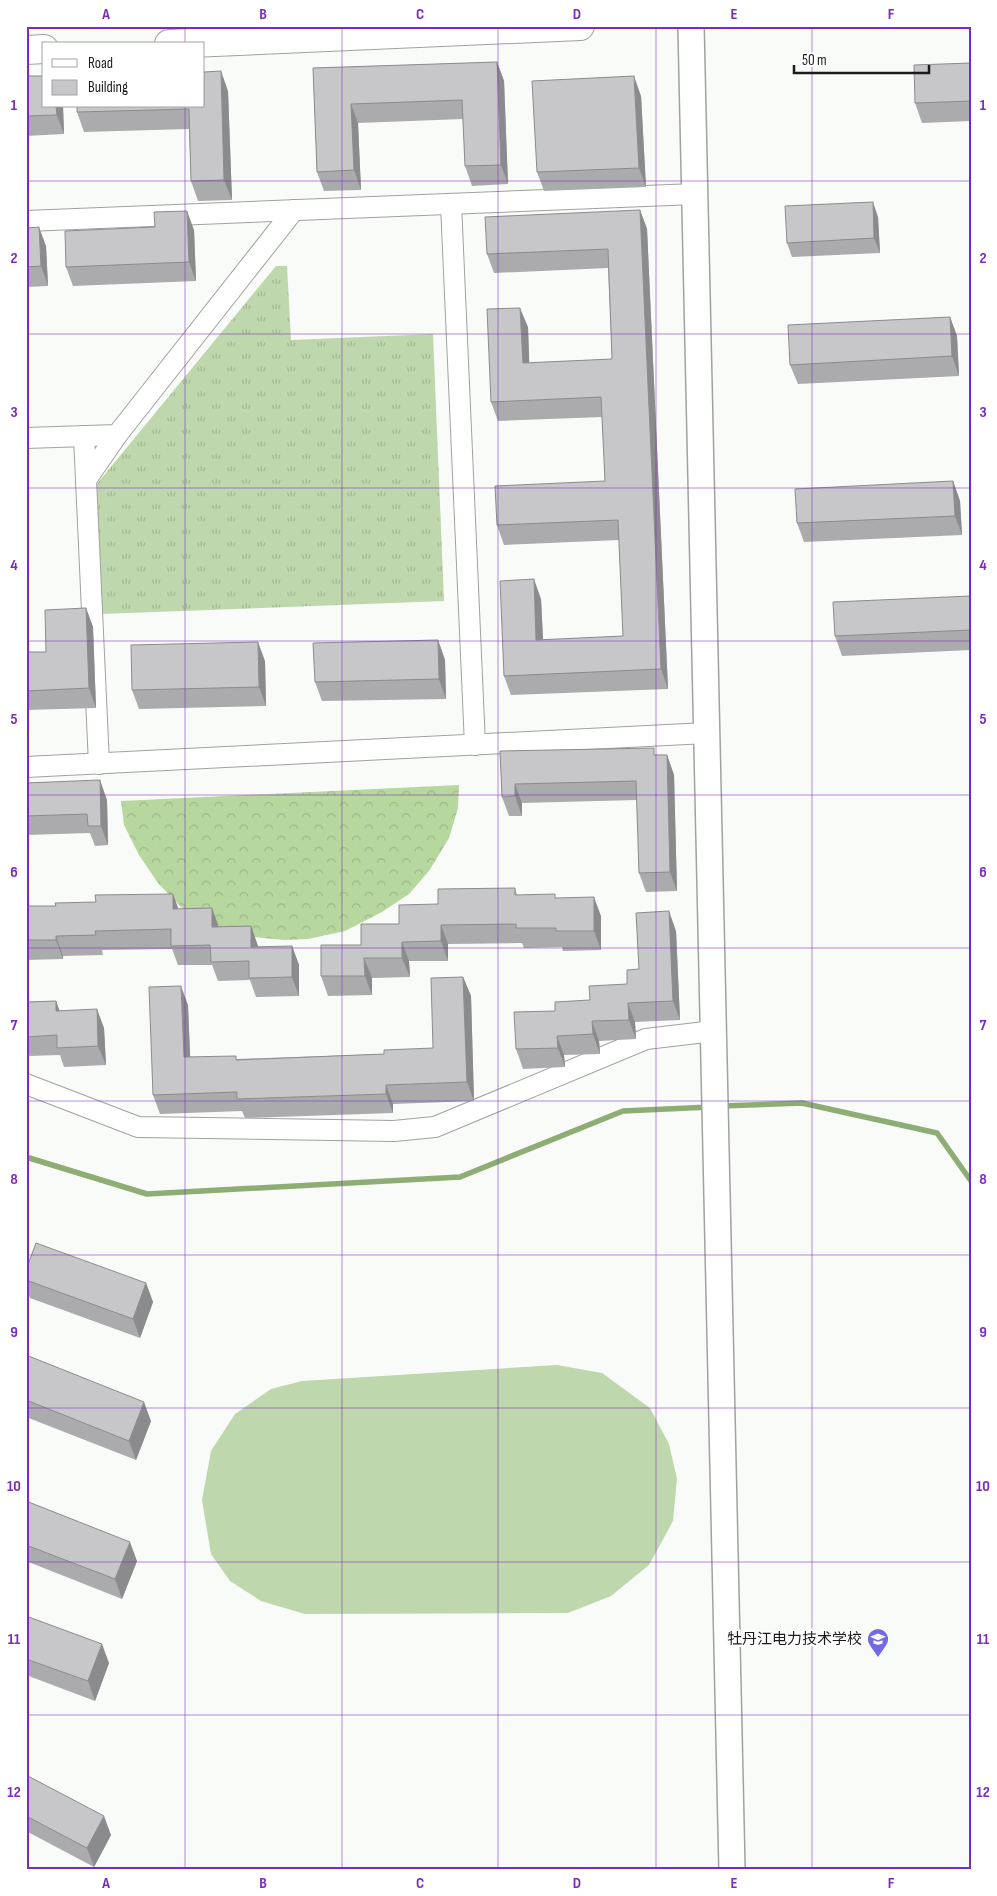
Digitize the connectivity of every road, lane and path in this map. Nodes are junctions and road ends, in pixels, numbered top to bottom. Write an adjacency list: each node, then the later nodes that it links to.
1 (580, 26): 3 (main road)
2 (692, 26): 6 (street)
3 (205, 42)
4 (42, 49): 5 (main road)
5 (26, 50)
6 (695, 194): 7 (street); 14 (street)
7 (451, 204): 8 (street); 15 (street)
8 (294, 210): 9 (street); 10 (street)
9 (26, 221)
10 (117, 435): 11 (street); 13 (street)
11 (84, 436): 12 (street); 13 (street)
12 (26, 438)
13 (86, 480): 16 (street)
14 (707, 733): 15 (street); 18 (street)
15 (475, 745): 16 (street)
16 (99, 764): 17 (street)
17 (26, 767)
18 (714, 1031): 19 (street); 20 (street)
19 (26, 1084)
20 (732, 1870)

